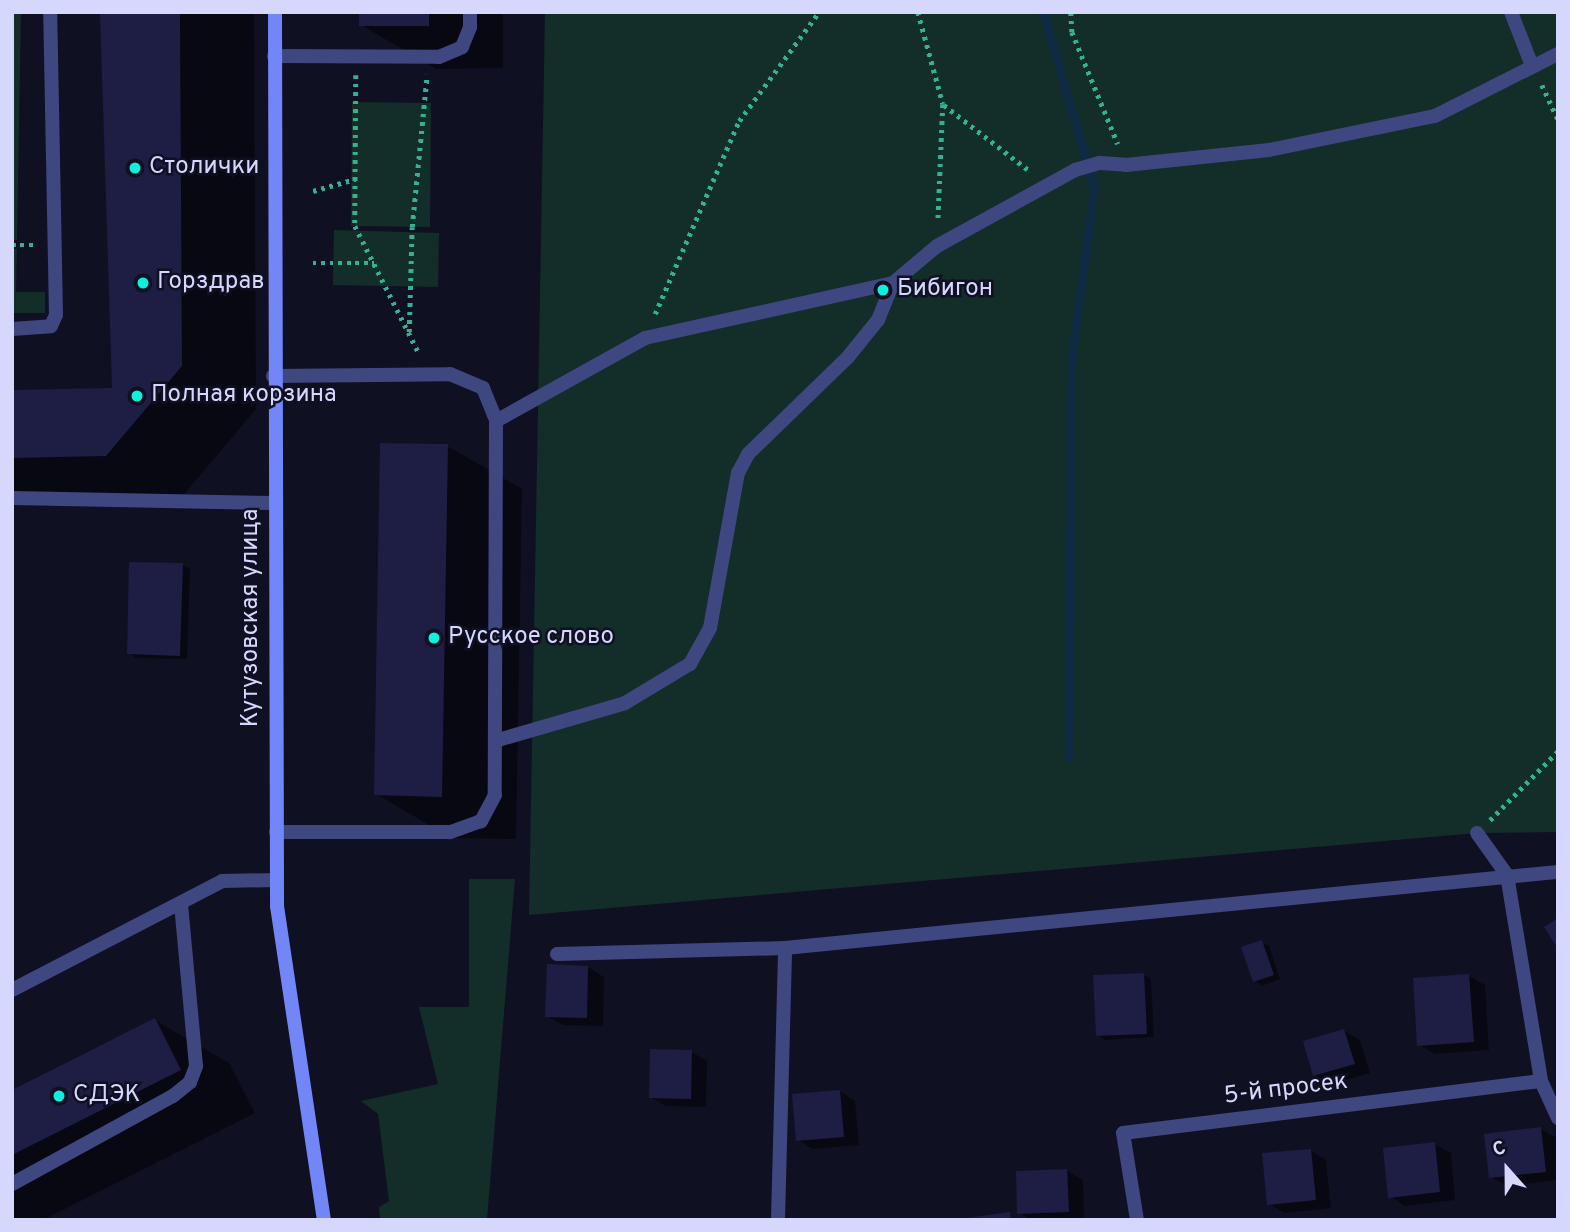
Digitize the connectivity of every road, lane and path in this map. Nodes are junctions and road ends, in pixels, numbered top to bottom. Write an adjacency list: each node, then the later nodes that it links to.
1 (50, 12): 23 (street)
2 (275, 12): 9 (street, Кутузовская улица)
3 (470, 12): 10 (street)
4 (819, 12): 25 (path)
5 (918, 12): 13 (path)
6 (1071, 12): 15 (path)
7 (1510, 12): 11 (street)
8 (1558, 54): 11 (street)
9 (275, 57): 10 (street); 27 (street, Кутузовская улица)
10 (356, 57): 16 (path)
11 (1532, 66): 14 (path); 15 (street)
12 (426, 103): 24 (path)
13 (943, 104): 17 (path); 19 (path)
14 (1558, 119)
15 (1126, 165): 17 (street)
16 (355, 179): 18 (path); 21 (path)
17 (1046, 184): 19 (street)
18 (313, 191)
19 (937, 246): 22 (street)
20 (313, 263): 21 (path)
21 (374, 263): 24 (path)
22 (892, 283): 25 (street); 31 (street)
23 (12, 329)
24 (409, 333): 26 (path)
25 (645, 338): 28 (street)
26 (430, 375): 27 (street); 28 (street)
27 (273, 376): 30 (street, Кутузовская улица)
28 (496, 421): 31 (street)
29 (13, 499): 30 (street)
30 (274, 503): 33 (street, Кутузовская улица)
31 (498, 740): 33 (street)
32 (1558, 751): 34 (path)
33 (276, 832): 37 (street, Кутузовская улица)
34 (1477, 833): 36 (street)
35 (1558, 872): 36 (street)
36 (1507, 875): 39 (street); 42 (street)
37 (276, 880): 38 (street); 45 (street, Кутузовская улица)
38 (181, 904): 41 (street); 44 (street)
39 (785, 948): 40 (street); 46 (street)
40 (556, 954)
41 (12, 990)
42 (1541, 1081): 43 (street); 47 (street, 5-й просек)
43 (1558, 1118)
44 (12, 1184)
45 (324, 1220)
46 (778, 1220)
47 (1137, 1220)

